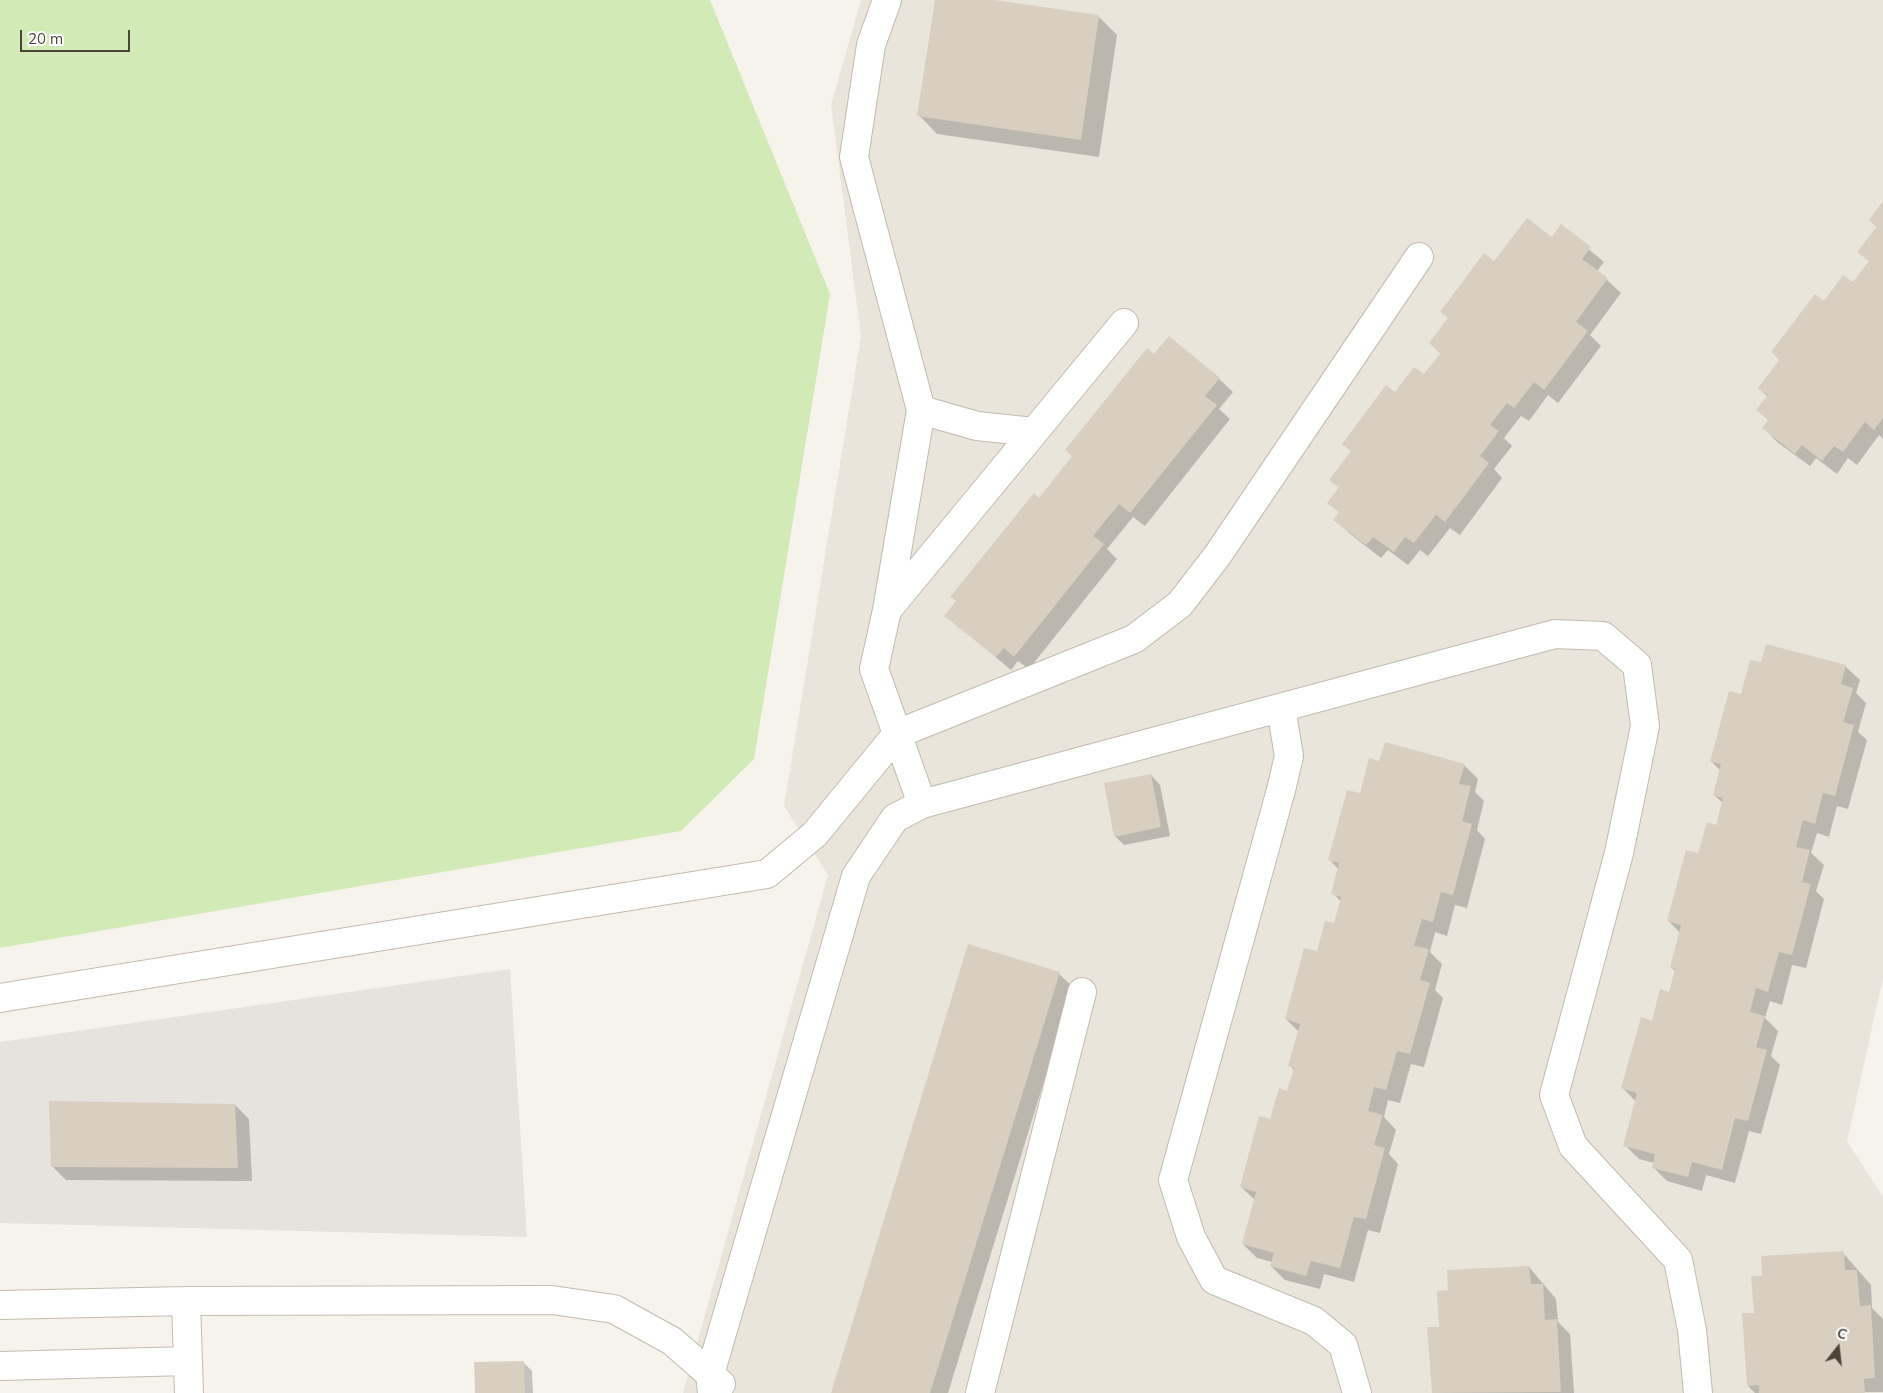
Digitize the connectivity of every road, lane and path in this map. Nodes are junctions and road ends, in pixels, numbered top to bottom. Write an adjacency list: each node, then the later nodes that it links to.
1 (887, 0): 4 (street)
2 (1419, 256): 8 (street)
3 (1124, 323): 5 (street)
4 (921, 410): 5 (street); 6 (street)
5 (1034, 432): 6 (street)
6 (887, 610): 8 (street)
7 (1281, 708): 9 (street); 20 (street); 21 (street)
8 (897, 734): 9 (street); 11 (street)
9 (922, 804): 16 (street)
10 (1082, 992): 19 (street)
11 (0, 998)
12 (186, 1302): 13 (street); 14 (street); 16 (street)
13 (0, 1305)
14 (188, 1361): 15 (street); 17 (street)
15 (0, 1366)
16 (711, 1383): 18 (street)
17 (189, 1393)
18 (730, 1393)
19 (980, 1393)
20 (1358, 1393)
21 (1698, 1393)

